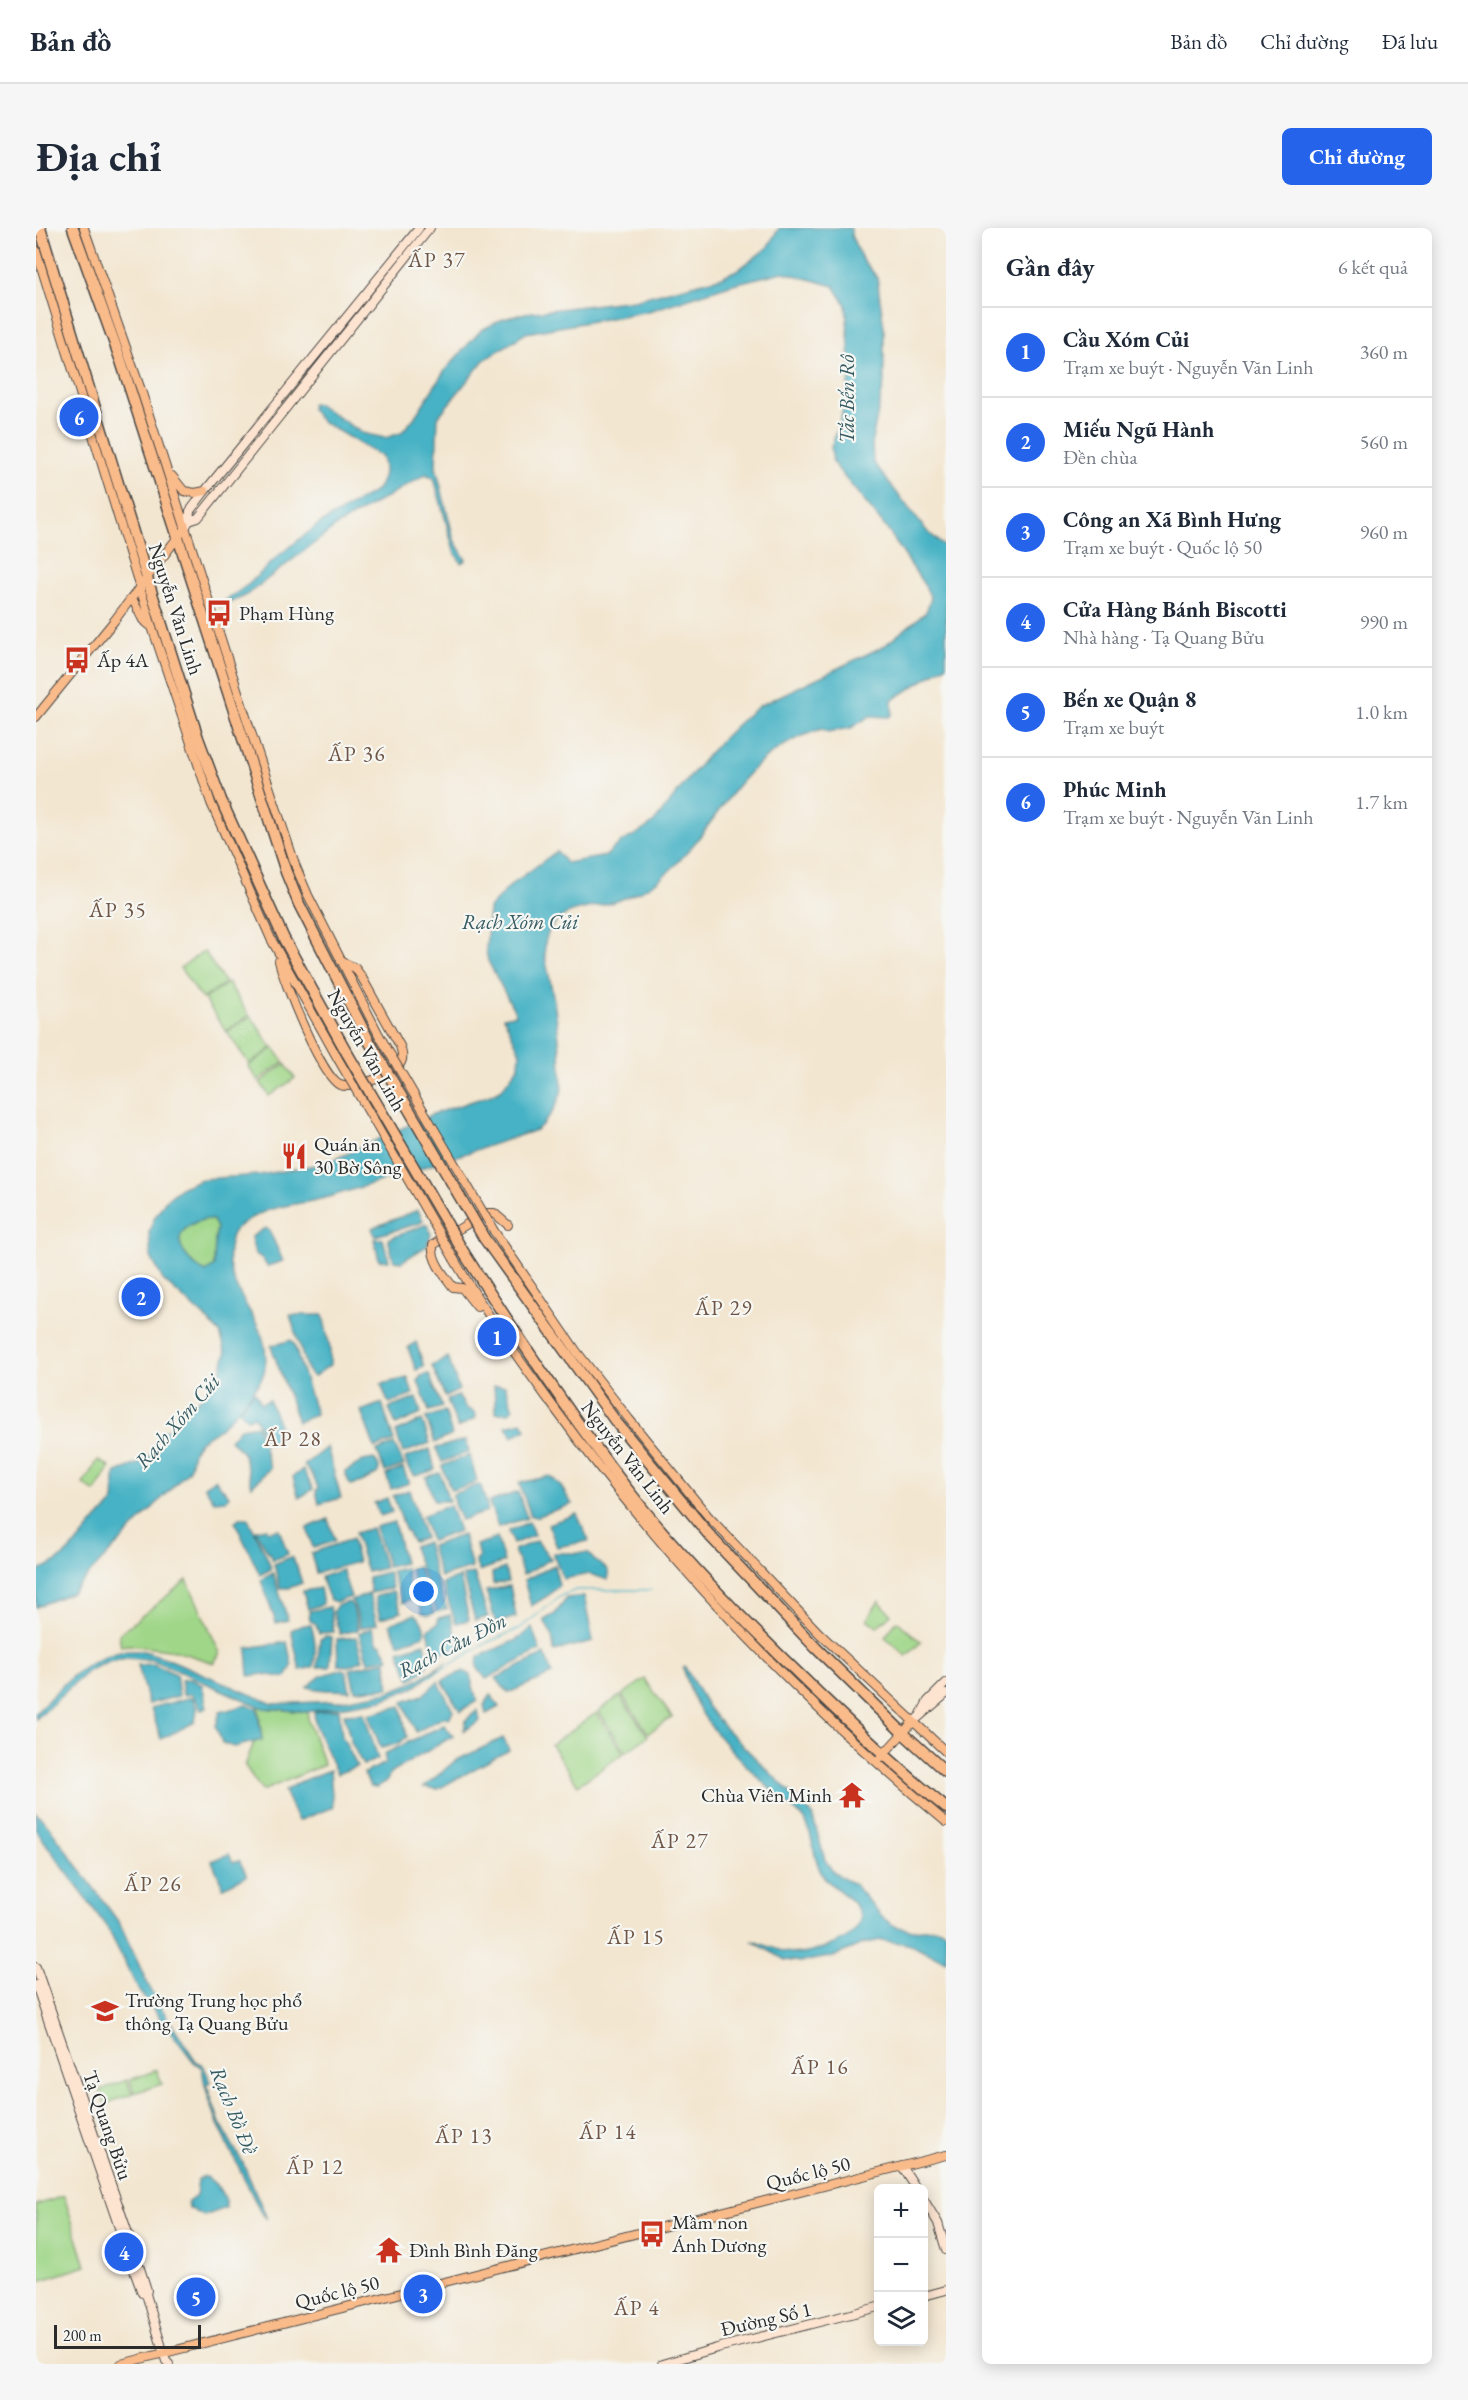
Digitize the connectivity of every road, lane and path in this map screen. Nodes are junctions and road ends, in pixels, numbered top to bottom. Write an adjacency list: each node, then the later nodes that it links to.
1 (40, 228): 11 (highway, Nguyễn Văn Linh)
2 (73, 228): 10 (highway, Nguyễn Văn Linh)
3 (84, 228): 7 (main road, Nguyễn Văn Linh)
4 (419, 228): 8 (main road)
5 (430, 228): 9 (main road)
6 (36, 250): 11 (main road, Nguyễn Văn Linh)
7 (164, 463): 8 (main road); 9 (main road, Nguyễn Văn Linh)
8 (205, 491): 9 (main road)
9 (187, 524): 10 (main road); 15 (main road, Nguyễn Văn Linh)
10 (177, 538): 11 (main road); 15 (highway, Nguyễn Văn Linh)
11 (144, 583): 12 (main road); 13 (main road, Nguyễn Văn Linh); 19 (highway, Nguyễn Văn Linh)
12 (132, 598): 13 (main road); 14 (main road)
13 (152, 627): 16 (main road, Nguyễn Văn Linh)
14 (36, 717)
15 (244, 728): 17 (main road, Nguyễn Văn Linh); 18 (highway, Nguyễn Văn Linh)
16 (278, 952): 17 (main road); 19 (main road, Nguyễn Văn Linh)
17 (341, 961): 18 (main road, Nguyễn Văn Linh)
18 (374, 1038): 26 (main road, Nguyễn Văn Linh, bridge); 27 (highway, Nguyễn Văn Linh, bridge)
19 (342, 1056): 21 (highway, Nguyễn Văn Linh, bridge)
20 (508, 1225): 22 (main road)
21 (459, 1256): 22 (main road, Nguyễn Văn Linh); 29 (highway, Nguyễn Văn Linh)
22 (492, 1323): 29 (main road, Nguyễn Văn Linh)
23 (946, 1683): 25 (main road)
24 (946, 1694): 25 (main road)
25 (921, 1715): 26 (main road)
26 (913, 1722): 27 (main road); 28 (main road, Nguyễn Văn Linh)
27 (903, 1733): 29 (main road); 30 (highway, Nguyễn Văn Linh)
28 (946, 1752)
29 (881, 1758): 31 (highway, Nguyễn Văn Linh); 32 (main road, Nguyễn Văn Linh)
30 (946, 1772)
31 (946, 1808)
32 (946, 1822)
33 (36, 1967): 41 (main road, Tạ Quang Bửu)
34 (36, 1985): 41 (main road, Tạ Quang Bửu)
35 (946, 2155): 36 (main road, Quốc lộ 50)
36 (902, 2166): 37 (main road); 44 (main road, Quốc lộ 50)
37 (913, 2184)
38 (928, 2207): 39 (main road)
39 (946, 2250)
40 (946, 2290): 42 (main road)
41 (146, 2294): 44 (main road, Tạ Quang Bửu)
42 (928, 2295)
43 (874, 2308): 46 (main road, Đường Số 1)
44 (166, 2361): 45 (main road, Quốc lộ 50)
45 (121, 2364)
46 (662, 2364)

